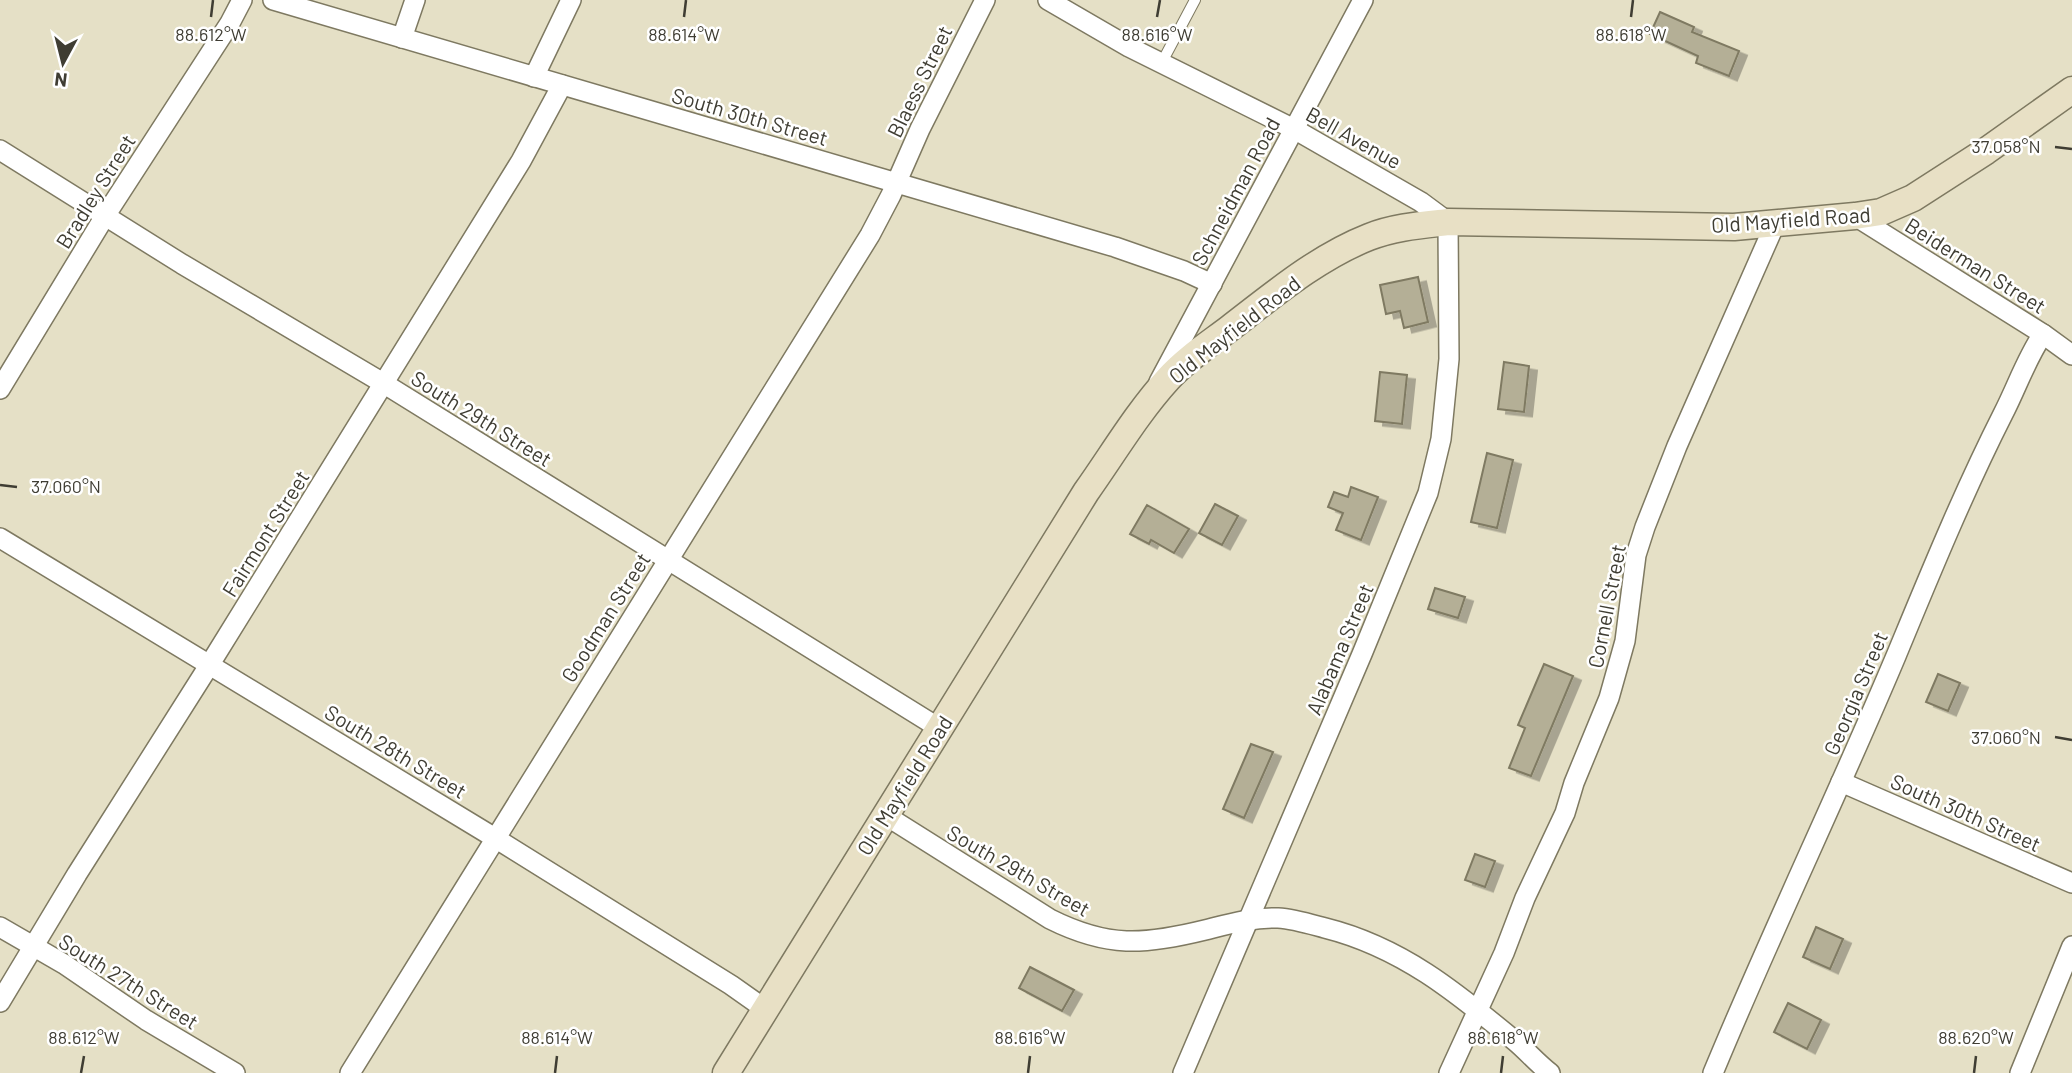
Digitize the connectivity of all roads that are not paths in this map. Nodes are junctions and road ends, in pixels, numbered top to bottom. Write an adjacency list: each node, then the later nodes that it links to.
1 (242, 0): 17 (street, Bradley Street)
2 (273, 0): 9 (street, South 30th Street)
3 (415, 0): 9 (street)
4 (571, 0): 11 (street)
5 (985, 0): 16 (street, Blaess Street)
6 (1048, 0): 10 (street, Bell Avenue)
7 (1195, 0): 10 (lane)
8 (1363, 0): 14 (street, Schneidman Road)
9 (402, 38): 11 (street, South 30th Street)
10 (1161, 64): 14 (street, Bell Avenue)
11 (534, 77): 12 (street, South 30th Street)
12 (562, 85): 16 (street, South 30th Street); 24 (street, Fairmont Street)
13 (2072, 90): 18 (main road, Old Mayfield Road)
14 (1294, 130): 19 (street, Bell Avenue); 21 (street, Schneidman Road)
15 (0, 150): 17 (street, South 29th Street)
16 (897, 183): 21 (street, South 30th Street); 28 (street, Goodman Street)
17 (105, 216): 24 (street, South 29th Street); 25 (street, Bradley Street)
18 (1855, 216): 20 (main road, Old Mayfield Road); 22 (street, Beiderman Street)
19 (1448, 222): 20 (main road, Old Mayfield Road); 26 (main road, Old Mayfield Road); 35 (street, Alabama Street)
20 (1775, 224): 41 (street, Cornell Street)
21 (1212, 284): 26 (street, Schneidman Road)
22 (2043, 334): 23 (street, Beiderman Street); 31 (street, Georgia Street)
23 (2072, 355)
24 (383, 383): 28 (street, South 29th Street); 29 (street, Fairmont Street)
25 (0, 389)
26 (1147, 404): 30 (main road, Old Mayfield Road)
27 (0, 538): 29 (street, South 28th Street)
28 (667, 560): 30 (street, South 29th Street); 33 (street, Goodman Street)
29 (210, 664): 33 (street, South 28th Street); 38 (street, Fairmont Street)
30 (939, 728): 32 (main road, Old Mayfield Road)
31 (1841, 782): 34 (street, South 30th Street); 48 (street, Georgia Street)
32 (885, 816): 35 (street, South 29th Street); 40 (main road, Old Mayfield Road)
33 (495, 838): 40 (street, South 28th Street); 43 (street, Goodman Street)
34 (2072, 883)
35 (1250, 919): 41 (street, South 29th Street); 45 (street, Alabama Street)
36 (0, 927): 38 (street, South 27th Street)
37 (2072, 946): 49 (street)
38 (33, 947): 39 (street, Fairmont Street); 42 (street, South 27th Street)
39 (0, 1002)
40 (765, 1009): 44 (main road, Old Mayfield Road)
41 (1477, 1010): 46 (street, Cornell Street); 47 (street, South 29th Street)
42 (235, 1073)
43 (350, 1073)
44 (726, 1073)
45 (1183, 1073)
46 (1449, 1073)
47 (1550, 1073)
48 (1713, 1073)
49 (2020, 1073)

